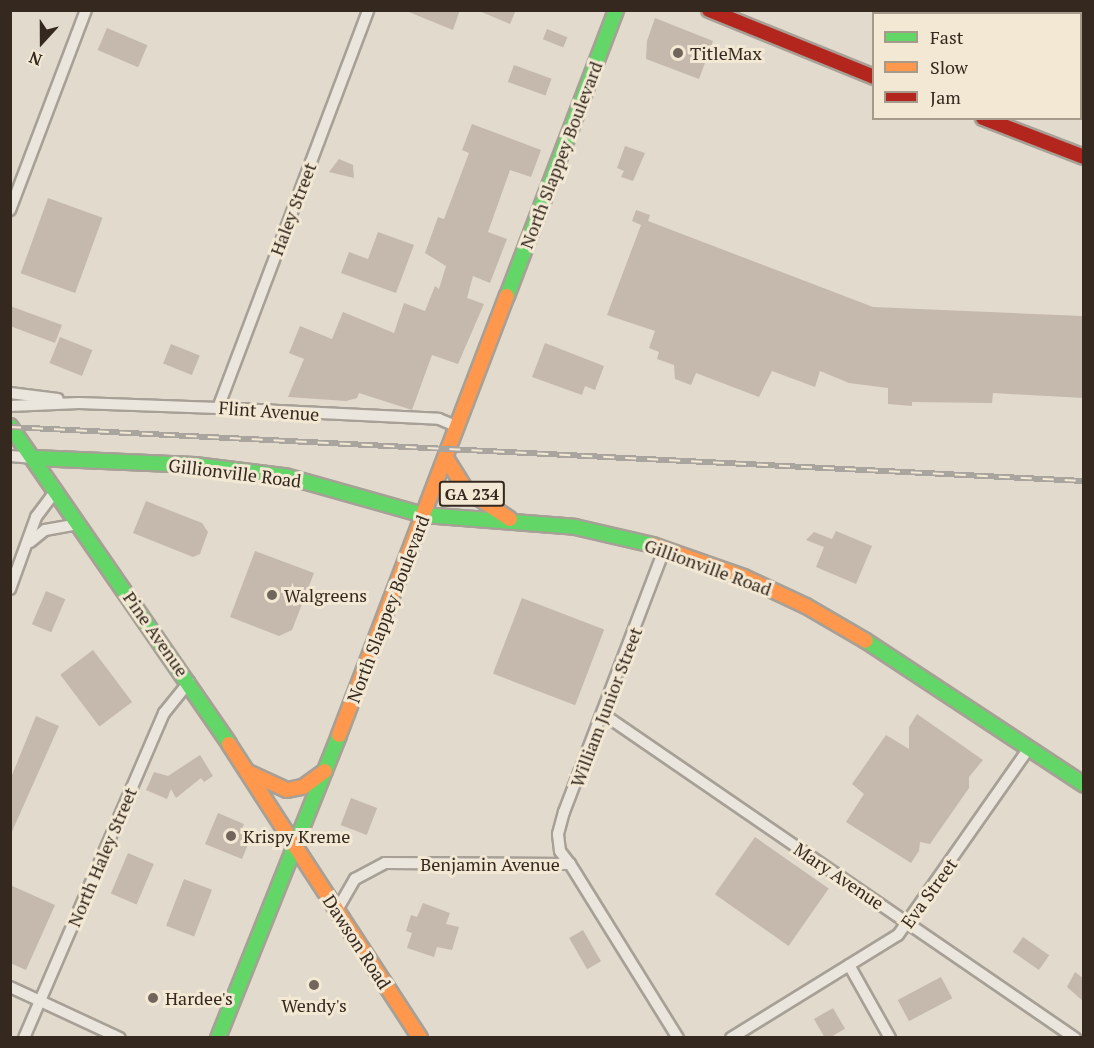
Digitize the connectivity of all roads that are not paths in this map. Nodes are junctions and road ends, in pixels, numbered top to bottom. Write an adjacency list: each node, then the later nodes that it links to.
1 (86, 10): 8 (street)
2 (368, 10): 12 (street, Haley Street)
3 (616, 10): 14 (main road, North Slappey Boulevard)
4 (709, 10): 5 (main road)
5 (872, 77)
6 (988, 120): 7 (main road)
7 (1083, 157)
8 (10, 210)
9 (10, 393): 10 (street, Flint Avenue)
10 (79, 403): 11 (street, Flint Avenue); 12 (street, Flint Avenue)
11 (10, 406)
12 (218, 408): 14 (street, Flint Avenue)
13 (10, 426): 16 (main road, Pine Avenue)
14 (458, 427): 17 (main road, North Slappey Boulevard)
15 (10, 456): 16 (street)
16 (34, 458): 18 (main road, Pine Avenue); 19 (main road, Gillionville Road)
17 (446, 458): 19 (main road, North Slappey Boulevard); 20 (main road, GA 234)
18 (56, 490): 21 (main road, Pine Avenue); 22 (street)
19 (424, 515): 20 (main road, Gillionville Road / GA 234); 28 (main road, North Slappey Boulevard)
20 (510, 519): 23 (main road, Gillionville Road / GA 234)
21 (79, 524): 22 (street); 25 (main road, Pine Avenue)
22 (30, 542): 24 (street)
23 (665, 548): 26 (street, William Junior Street); 27 (main road, Gillionville Road / GA 234)
24 (10, 589)
25 (189, 682): 29 (main road, Pine Avenue); 37 (street, North Haley Street)
26 (603, 714): 32 (street, William Junior Street); 34 (street, Mary Avenue)
27 (1028, 749): 30 (main road, Gillionville Road / GA 234); 34 (street, Eva Street)
28 (325, 770): 29 (main road); 31 (main road, North Slappey Boulevard)
29 (248, 772): 31 (main road, Pine Avenue)
30 (1083, 785)
31 (295, 846): 33 (main road, Dawson Road); 40 (main road, North Slappey Boulevard)
32 (570, 864): 33 (street, Benjamin Avenue); 42 (street, Benjamin Avenue)
33 (337, 910): 41 (main road, Dawson Road)
34 (909, 924): 35 (street, Eva Street); 45 (street, Mary Avenue)
35 (849, 965): 43 (street, Eva Street); 44 (street)
36 (10, 987): 37 (street)
37 (40, 999): 38 (street, North Haley Street); 39 (street)
38 (24, 1038)
39 (120, 1038)
40 (218, 1038)
41 (420, 1038)
42 (678, 1038)
43 (731, 1038)
44 (890, 1038)
45 (1076, 1038)

